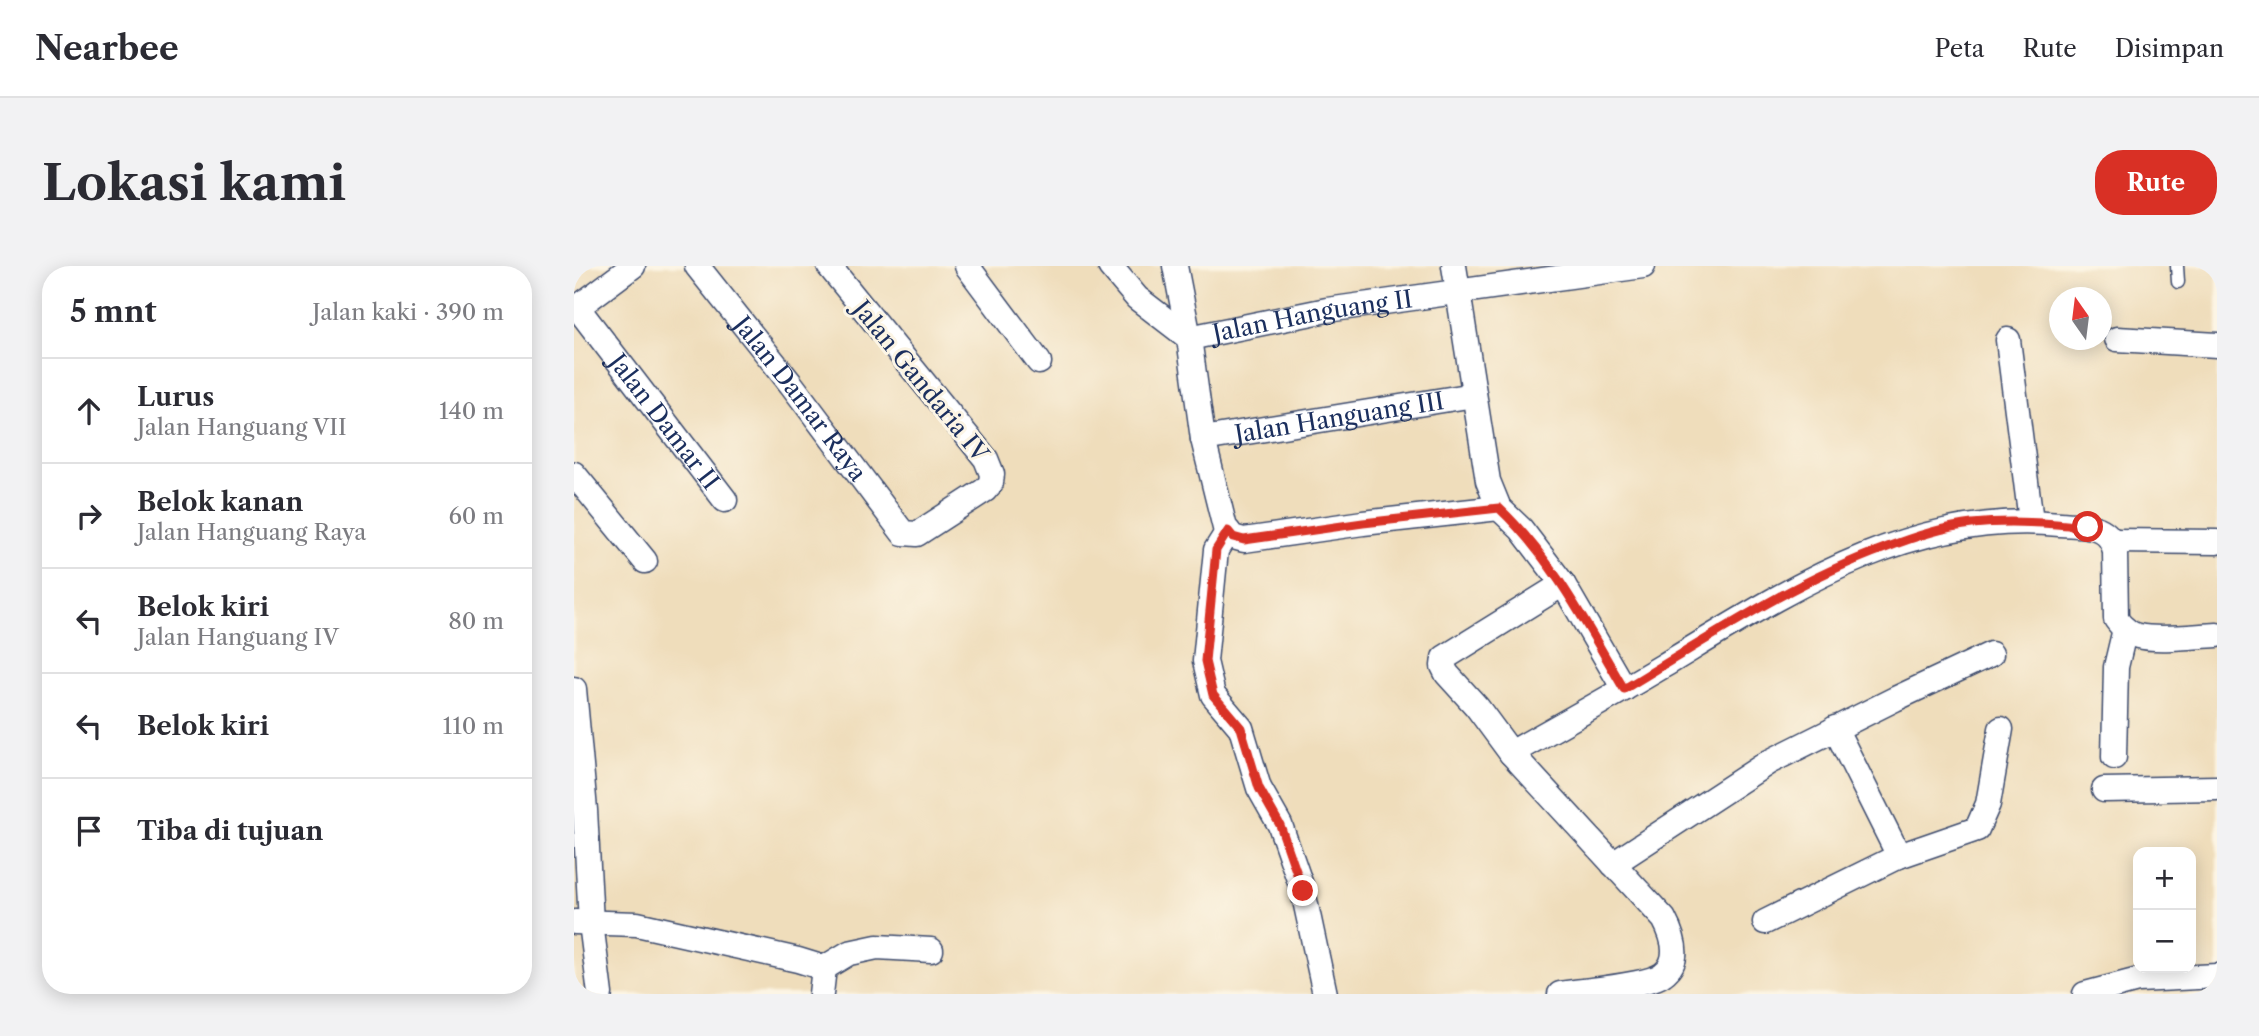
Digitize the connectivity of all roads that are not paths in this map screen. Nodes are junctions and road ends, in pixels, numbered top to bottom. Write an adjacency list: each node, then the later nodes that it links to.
1 (632, 266): 12 (street)
2 (697, 266): 24 (street, Jalan Damar Raya)
3 (828, 266): 24 (street, Jalan Gandaria IV)
4 (967, 266): 17 (street)
5 (1110, 266): 13 (street)
6 (1175, 266): 13 (street)
7 (1454, 266): 11 (street)
8 (1643, 266): 11 (street, Jalan Hanguang II)
9 (2177, 266): 10 (lane)
10 (2178, 282)
11 (1458, 292): 13 (street, Jalan Hanguang II); 18 (street)
12 (576, 308): 21 (street, Jalan Damar II)
13 (1189, 338): 19 (street)
14 (2117, 339): 16 (street)
15 (2008, 340): 23 (street)
16 (2217, 345)
17 (1039, 362)
18 (1474, 395): 19 (street, Jalan Hanguang III); 22 (street)
19 (1203, 439): 25 (street)
20 (574, 474): 28 (street)
21 (724, 500)
22 (1499, 508): 25 (street); 29 (street)
23 (2031, 521): 26 (street); 33 (street)
24 (903, 533)
25 (1230, 534): 51 (street)
26 (2113, 541): 27 (street); 30 (street)
27 (2217, 542)
28 (645, 561)
29 (1563, 584): 33 (street); 37 (street)
30 (2120, 624): 31 (street); 38 (street)
31 (2217, 635)
32 (1991, 654): 35 (street)
33 (1624, 689): 37 (street)
34 (575, 694): 41 (street)
35 (1835, 728): 42 (street); 43 (street)
36 (2001, 729): 42 (street)
37 (1511, 753): 43 (street)
38 (2114, 757)
39 (2217, 788): 40 (street)
40 (2104, 789)
41 (580, 810): 45 (street)
42 (1899, 856): 44 (street)
43 (1613, 864): 52 (street)
44 (1765, 922)
45 (582, 923): 47 (street); 49 (street)
46 (931, 950): 47 (street)
47 (824, 968): 50 (street)
48 (2217, 976): 53 (street)
49 (600, 994)
50 (821, 994)
51 (1325, 994)
52 (1560, 994)
53 (2085, 994)

